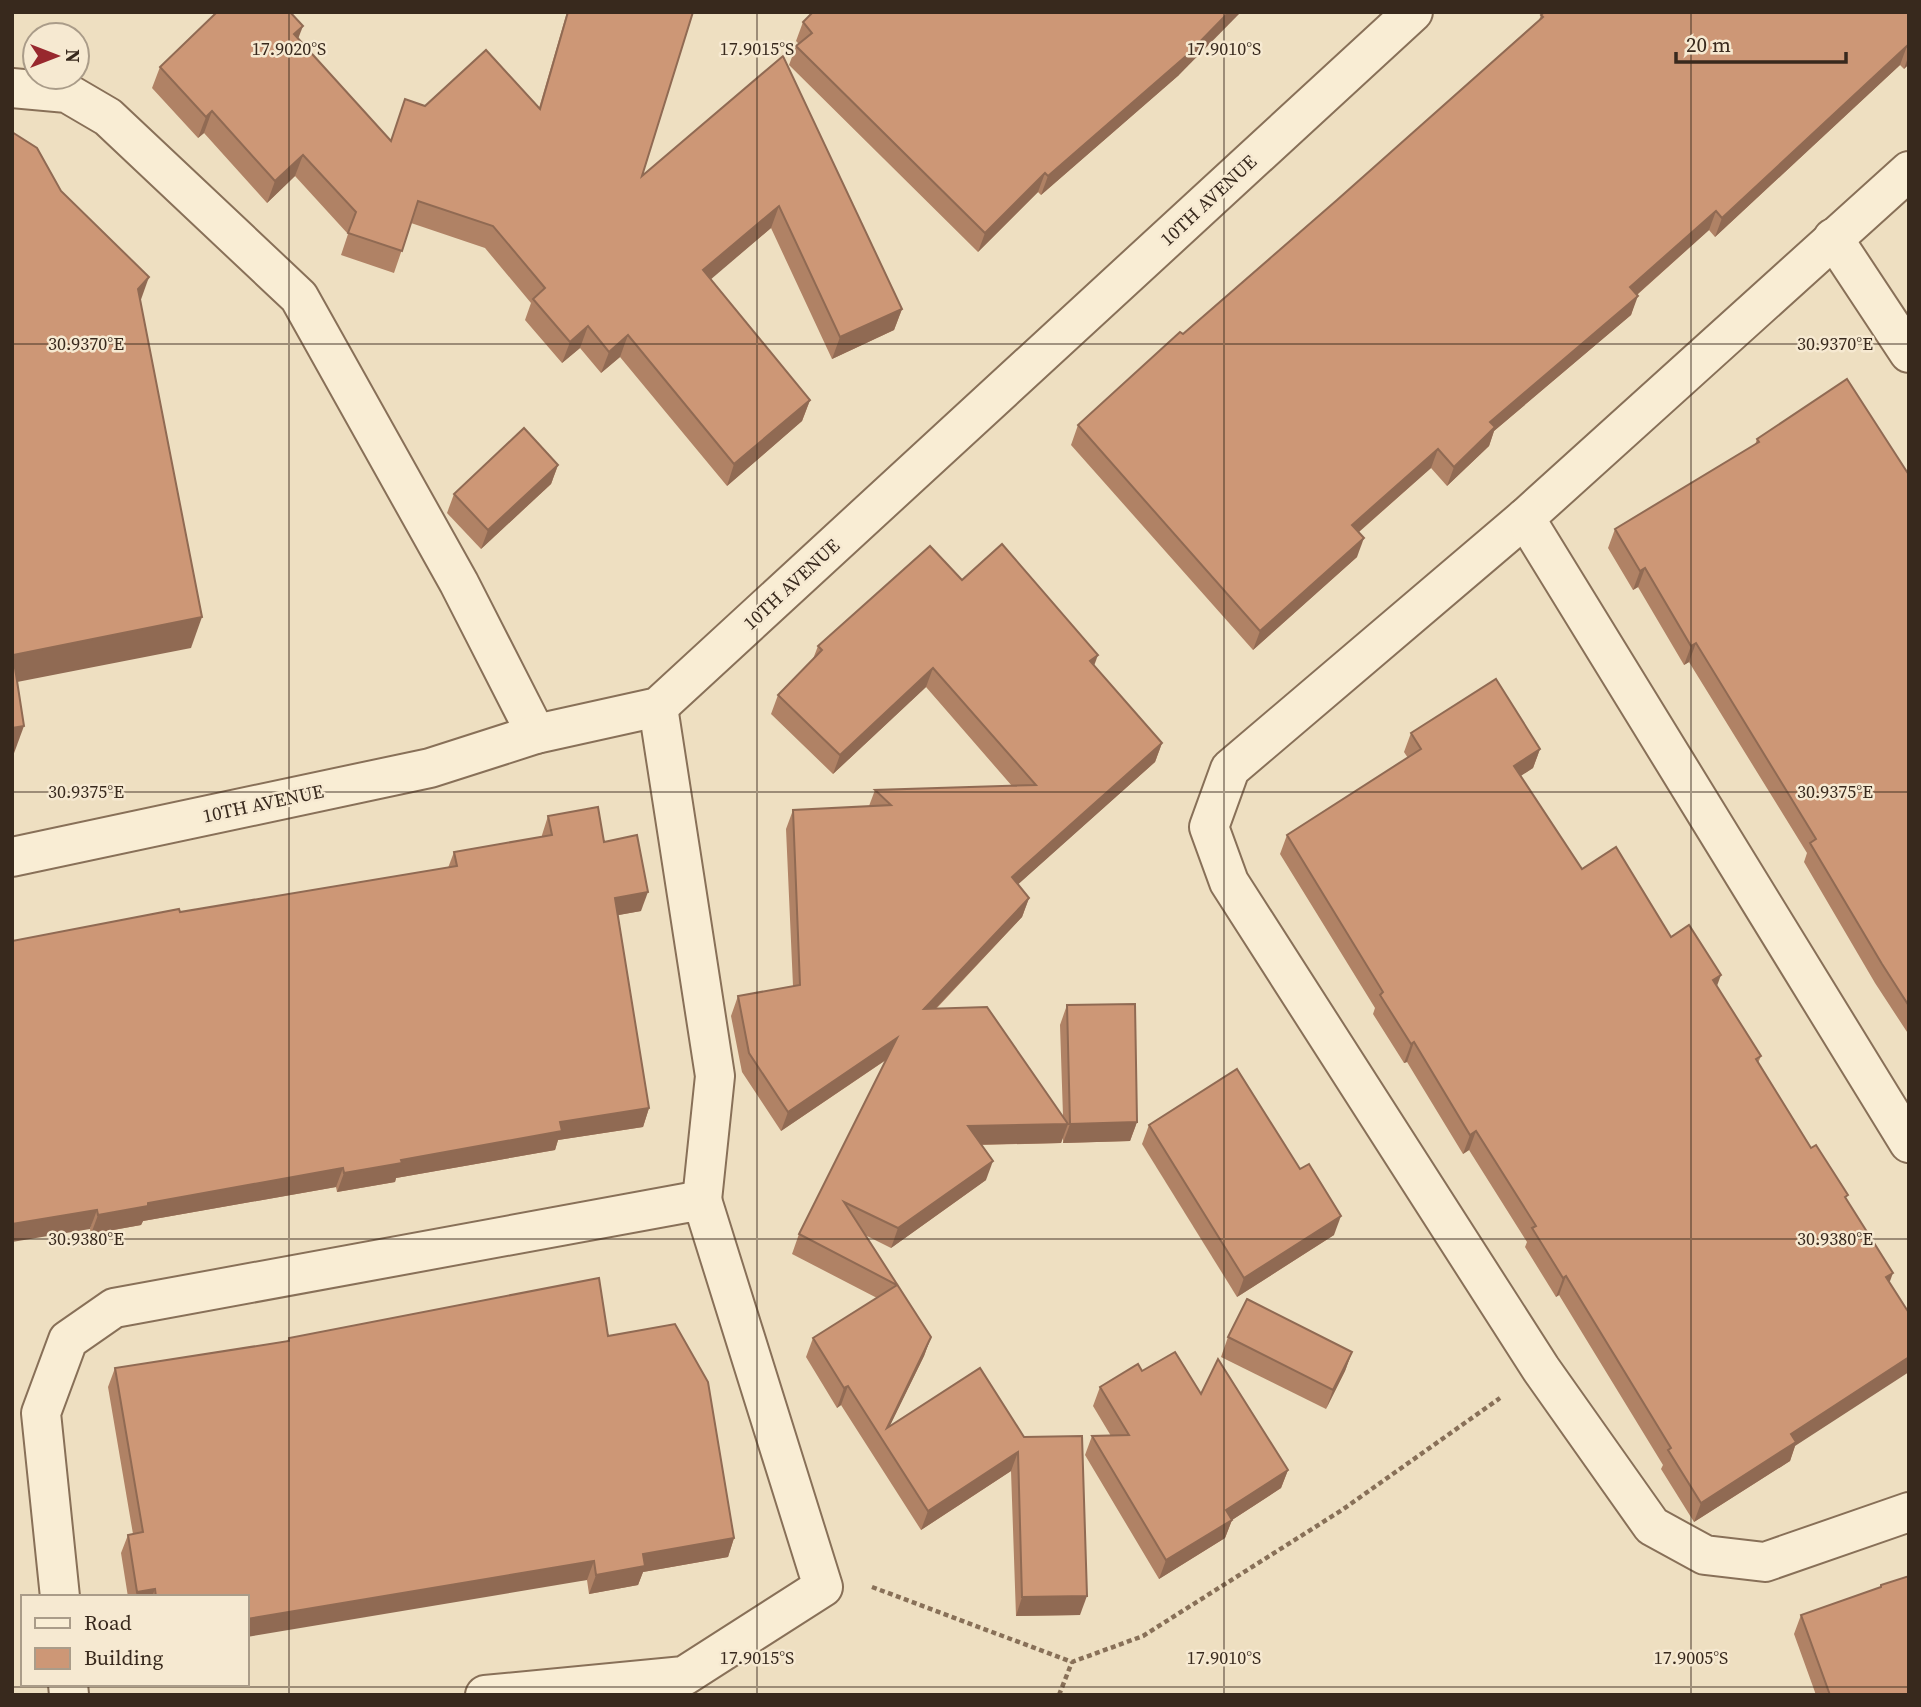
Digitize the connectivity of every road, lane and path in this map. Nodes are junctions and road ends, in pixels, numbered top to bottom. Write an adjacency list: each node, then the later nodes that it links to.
1 (1413, 12): 7 (street, 10TH AVENUE)
2 (12, 88): 8 (street)
3 (1909, 171): 4 (street)
4 (1833, 238): 5 (street); 6 (street)
5 (1909, 353)
6 (1525, 518): 10 (street); 12 (street)
7 (658, 707): 8 (street, 10TH AVENUE); 11 (street)
8 (536, 734): 9 (street, 10TH AVENUE)
9 (12, 857)
10 (1909, 1143)
11 (702, 1200): 14 (street); 15 (street)
12 (1541, 1369): 13 (street); 16 (path)
13 (1909, 1512)
14 (823, 1587): 16 (path); 17 (street)
15 (60, 1595)
16 (1072, 1662): 18 (path)
17 (485, 1695)
18 (1059, 1695)

